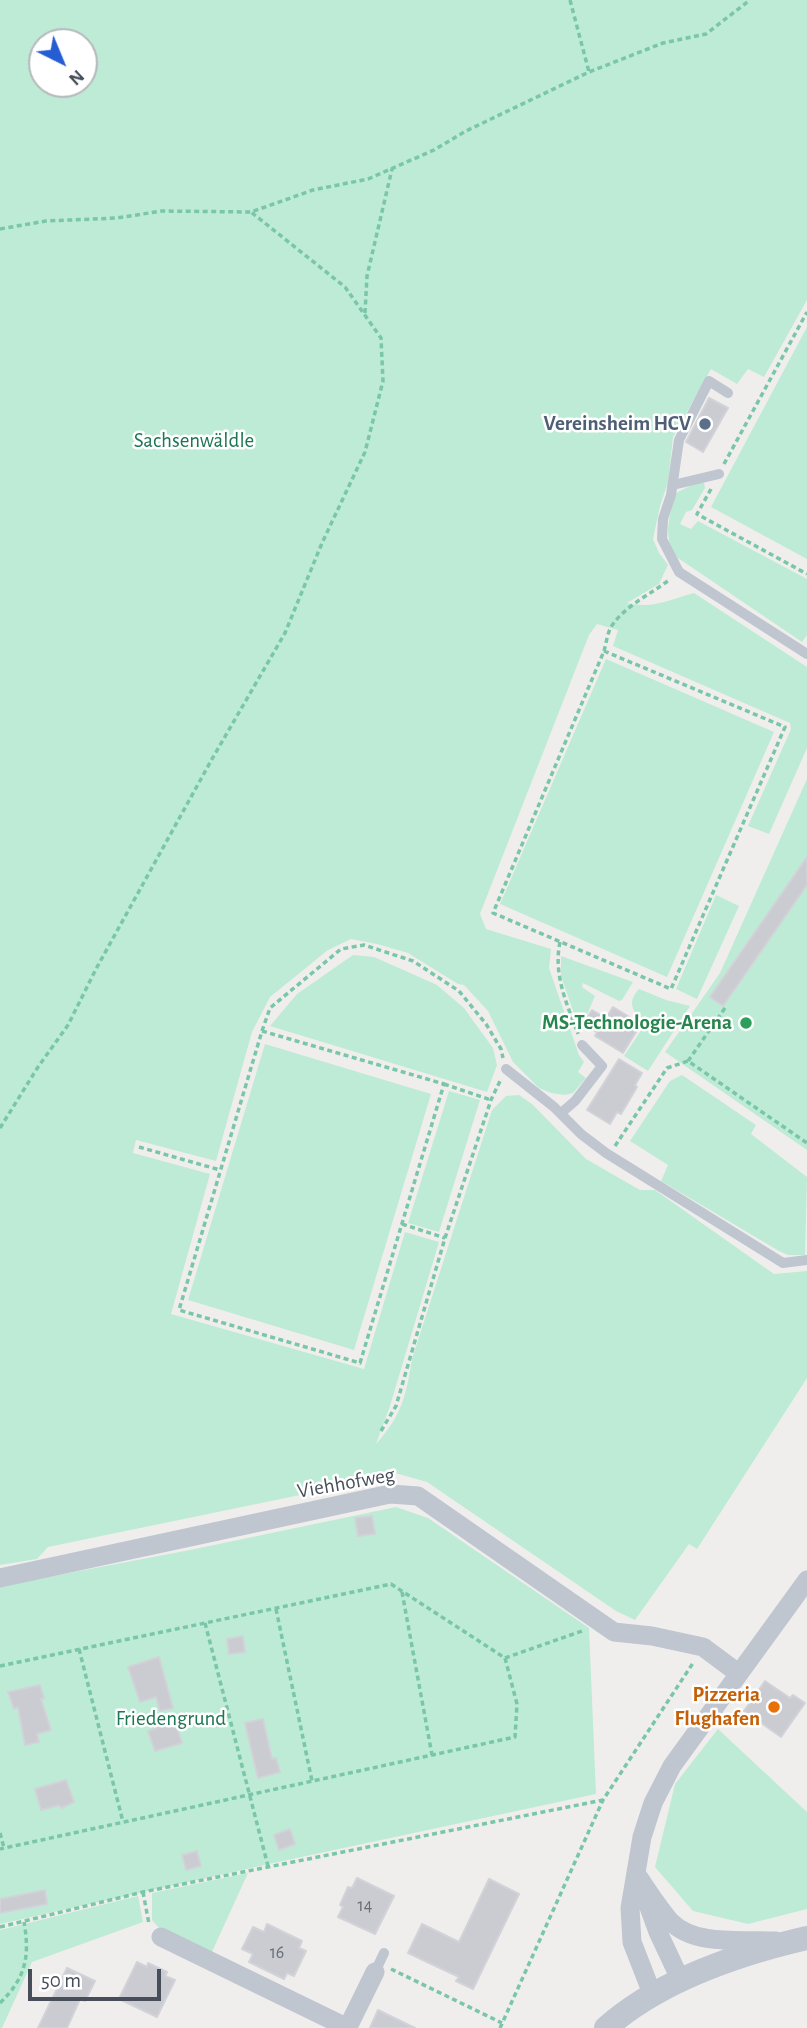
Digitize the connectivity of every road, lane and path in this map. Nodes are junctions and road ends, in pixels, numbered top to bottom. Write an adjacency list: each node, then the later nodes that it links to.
1 (570, 0): 3 (path)
2 (750, 0): 3 (path)
3 (589, 72): 4 (path)
4 (392, 169): 5 (path); 8 (path)
5 (251, 212): 6 (path); 8 (path)
6 (0, 229)
7 (807, 312): 10 (path)
8 (365, 315): 25 (path)
9 (728, 393): 11 (lane)
10 (719, 474): 11 (lane); 13 (path)
11 (673, 485): 12 (lane)
12 (679, 572): 14 (path); 15 (lane)
13 (807, 574)
14 (604, 651): 16 (path); 16 (path)
15 (807, 654)
16 (560, 942): 19 (path)
17 (725, 1008): 20 (path)
18 (262, 1031): 21 (path); 22 (path); 29 (path)
19 (582, 1045): 24 (lane)
20 (688, 1061): 26 (path); 28 (path)
21 (506, 1069): 23 (path); 24 (lane)
22 (444, 1084): 23 (path); 30 (path)
23 (491, 1100): 31 (path)
24 (561, 1113): 28 (lane)
25 (0, 1128)
26 (807, 1143)
27 (139, 1147): 29 (path)
28 (610, 1155): 32 (lane)
29 (220, 1170): 30 (path)
30 (402, 1224): 31 (path)
31 (445, 1238): 33 (path)
32 (807, 1260)
33 (381, 1431)
34 (0, 1578): 38 (street, Viehhofweg)
35 (807, 1580): 44 (street)
36 (401, 1591): 37 (path); 42 (path); 45 (path)
37 (276, 1608): 39 (path); 46 (path)
38 (599, 1622): 40 (street, Viehhofweg); 42 (path)
39 (205, 1623): 41 (path); 47 (path)
40 (703, 1647): 44 (street, Viehhofweg); 48 (path)
41 (79, 1649): 43 (path); 49 (path)
42 (505, 1658): 45 (path)
43 (0, 1666)
44 (738, 1673): 53 (street)
45 (432, 1755): 46 (path)
46 (312, 1781): 47 (path)
47 (251, 1795): 49 (path); 52 (path)
48 (603, 1800): 52 (path); 64 (path)
49 (123, 1822): 51 (path)
50 (0, 1832): 51 (path)
51 (2, 1849)
52 (268, 1866): 54 (path)
53 (637, 1875): 58 (street); 61 (street); 62 (street)
54 (143, 1892): 55 (path); 57 (path)
55 (24, 1922): 56 (path); 63 (path)
56 (0, 1927)
57 (161, 1937): 65 (street)
58 (799, 1940): 61 (street)
59 (384, 1953): 60 (lane)
60 (381, 1969): 64 (path); 65 (street)
61 (681, 1981): 62 (street)
62 (653, 1996): 66 (street)
63 (0, 2003)
64 (501, 2026)
65 (348, 2027)
66 (606, 2028)

